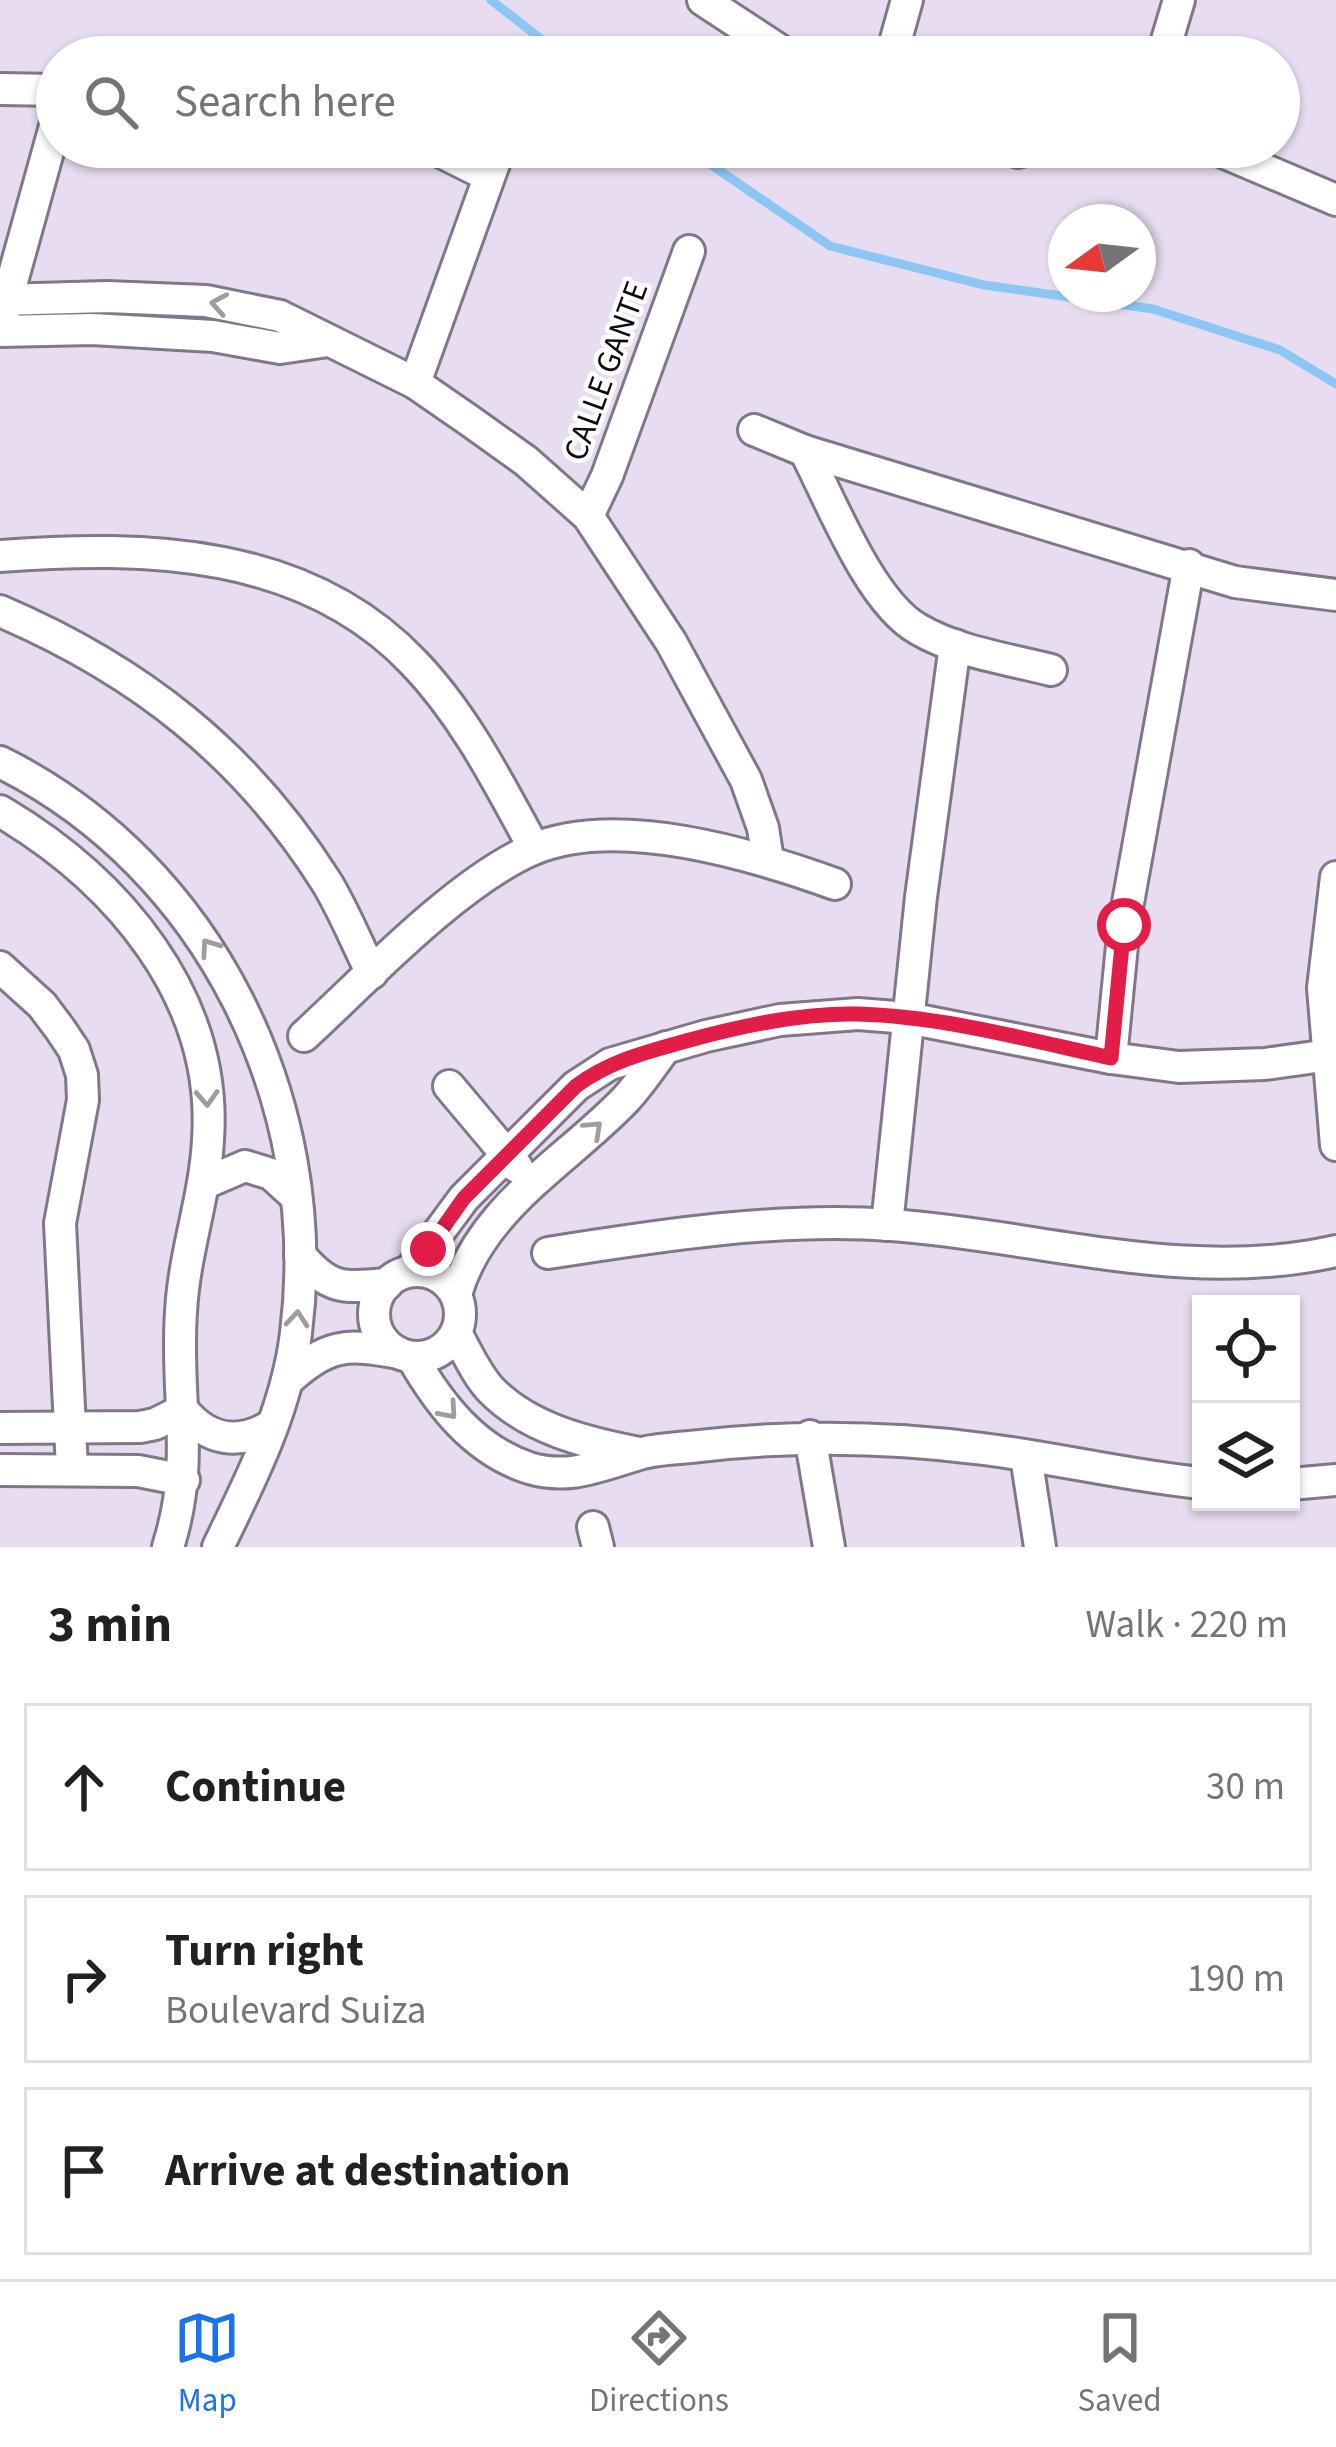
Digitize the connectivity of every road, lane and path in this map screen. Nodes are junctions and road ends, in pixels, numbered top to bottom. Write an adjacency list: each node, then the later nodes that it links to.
1 (704, 0): 4 (street)
2 (907, 0): 5 (street)
3 (1179, 0): 6 (street)
4 (753, 15)
5 (897, 36)
6 (1168, 36)
7 (0, 89): 8 (street)
8 (36, 90)
9 (43, 168): 15 (street)
10 (493, 168): 18 (street)
11 (1261, 168): 12 (street)
12 (1336, 200)
13 (689, 251): 21 (street, CALLE GANTE)
14 (160, 299): 15 (street); 16 (street); 17 (street, one-way to 14)
15 (2, 314): 16 (street)
16 (160, 333): 17 (street)
17 (328, 341): 18 (street)
18 (415, 383): 21 (street)
19 (754, 430): 20 (street)
20 (805, 451): 23 (street); 27 (street)
21 (588, 516): 32 (street)
22 (5, 556): 25 (street); 31 (street)
23 (1189, 565): 24 (street); 41 (street)
24 (1336, 595)
25 (0, 598)
26 (0, 611): 36 (street)
27 (955, 645): 28 (street); 37 (street)
28 (1051, 670)
29 (0, 762): 47 (street, one-way to 29)
30 (0, 812): 45 (street, one-way to 45)
31 (534, 848): 32 (street); 36 (street)
32 (768, 860): 34 (street)
33 (1336, 877): 40 (street)
34 (836, 884)
35 (0, 967): 60 (street)
36 (372, 973): 38 (street)
37 (908, 1018): 39 (street); 41 (street); 48 (street)
38 (304, 1036)
39 (666, 1047): 44 (street); 46 (street, one-way to 39)
40 (1331, 1055): 41 (street); 43 (street)
41 (1111, 1058)
42 (449, 1086): 44 (street)
43 (1336, 1145)
44 (505, 1154): 46 (street); 52 (street)
45 (203, 1184): 47 (street); 57 (street)
46 (534, 1185): 53 (street)
47 (294, 1195): 51 (street)
48 (887, 1225): 49 (street); 50 (street)
49 (1336, 1251)
50 (548, 1253)
51 (301, 1255): 52 (street); 56 (street, one-way to 51)
52 (398, 1278): 53 (street); 55 (street)
53 (456, 1294): 54 (street)
54 (456, 1333): 55 (street); 63 (street)
55 (405, 1355): 56 (street); 63 (street, one-way to 63)
56 (286, 1381): 59 (street)
57 (183, 1410): 58 (street); 59 (street); 67 (street)
58 (155, 1424): 60 (street); 67 (street)
59 (272, 1425): 72 (street)
60 (69, 1426): 61 (street); 65 (street)
61 (0, 1427)
62 (810, 1436): 63 (street); 64 (street); 73 (street)
63 (639, 1454)
64 (1025, 1456): 69 (street); 74 (street)
65 (71, 1469): 66 (street); 67 (street)
66 (0, 1470)
67 (171, 1476): 71 (street)
68 (1336, 1480): 70 (street)
69 (1192, 1482)
70 (1300, 1483)
71 (168, 1547)
72 (218, 1547)
73 (830, 1547)
74 (1040, 1547)

